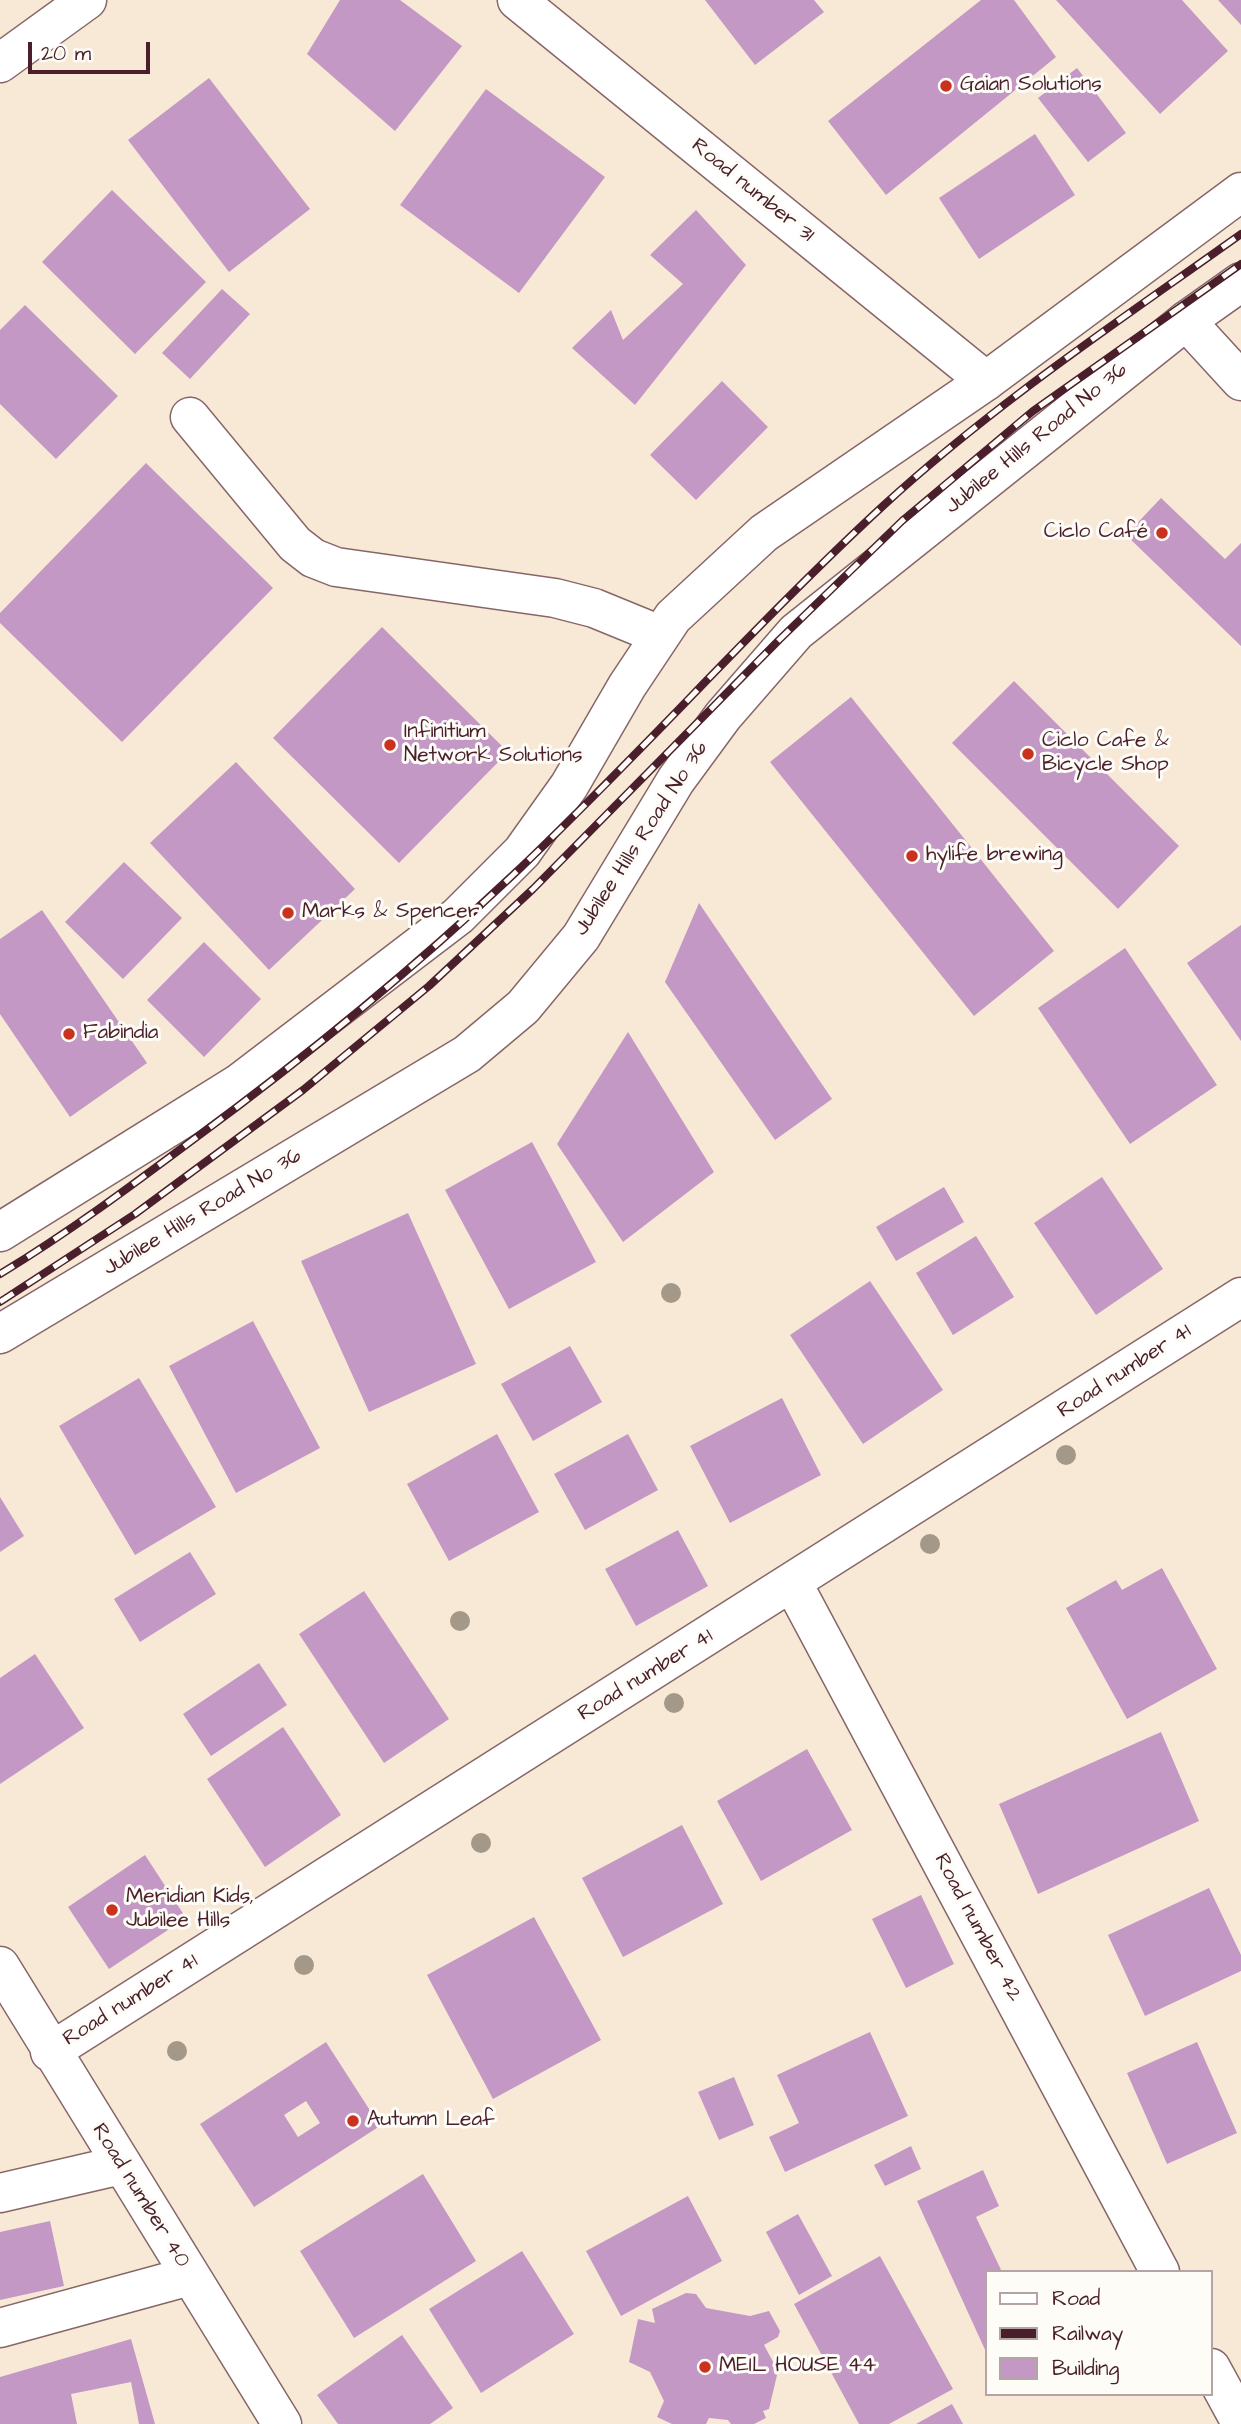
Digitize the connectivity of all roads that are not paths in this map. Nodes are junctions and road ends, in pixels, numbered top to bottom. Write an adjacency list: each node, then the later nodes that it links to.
1 (87, 0): 3 (street)
2 (517, 0): 7 (street, Road number 31)
3 (0, 63)
4 (1241, 192): 7 (street)
5 (1241, 282): 6 (street, Jubilee Hills Road No 36)
6 (1186, 321): 8 (street); 13 (street, Jubilee Hills Road No 36)
7 (986, 381): 10 (street)
8 (1241, 381)
9 (190, 417): 10 (street)
10 (660, 635): 11 (street)
11 (0, 1232)
12 (1241, 1297): 14 (street, Road number 41)
13 (0, 1334)
14 (793, 1584): 16 (street, Road number 41); 19 (street, Road number 42)
15 (0, 1966): 16 (street, Road number 40)
16 (50, 2052): 17 (street, Road number 40)
17 (121, 2165): 18 (street); 20 (street, Road number 40)
18 (0, 2193)
19 (1159, 2270)
20 (190, 2276): 21 (street); 24 (street, Road number 40)
21 (0, 2328)
22 (1213, 2372): 23 (street)
23 (1241, 2423)
24 (282, 2424)

